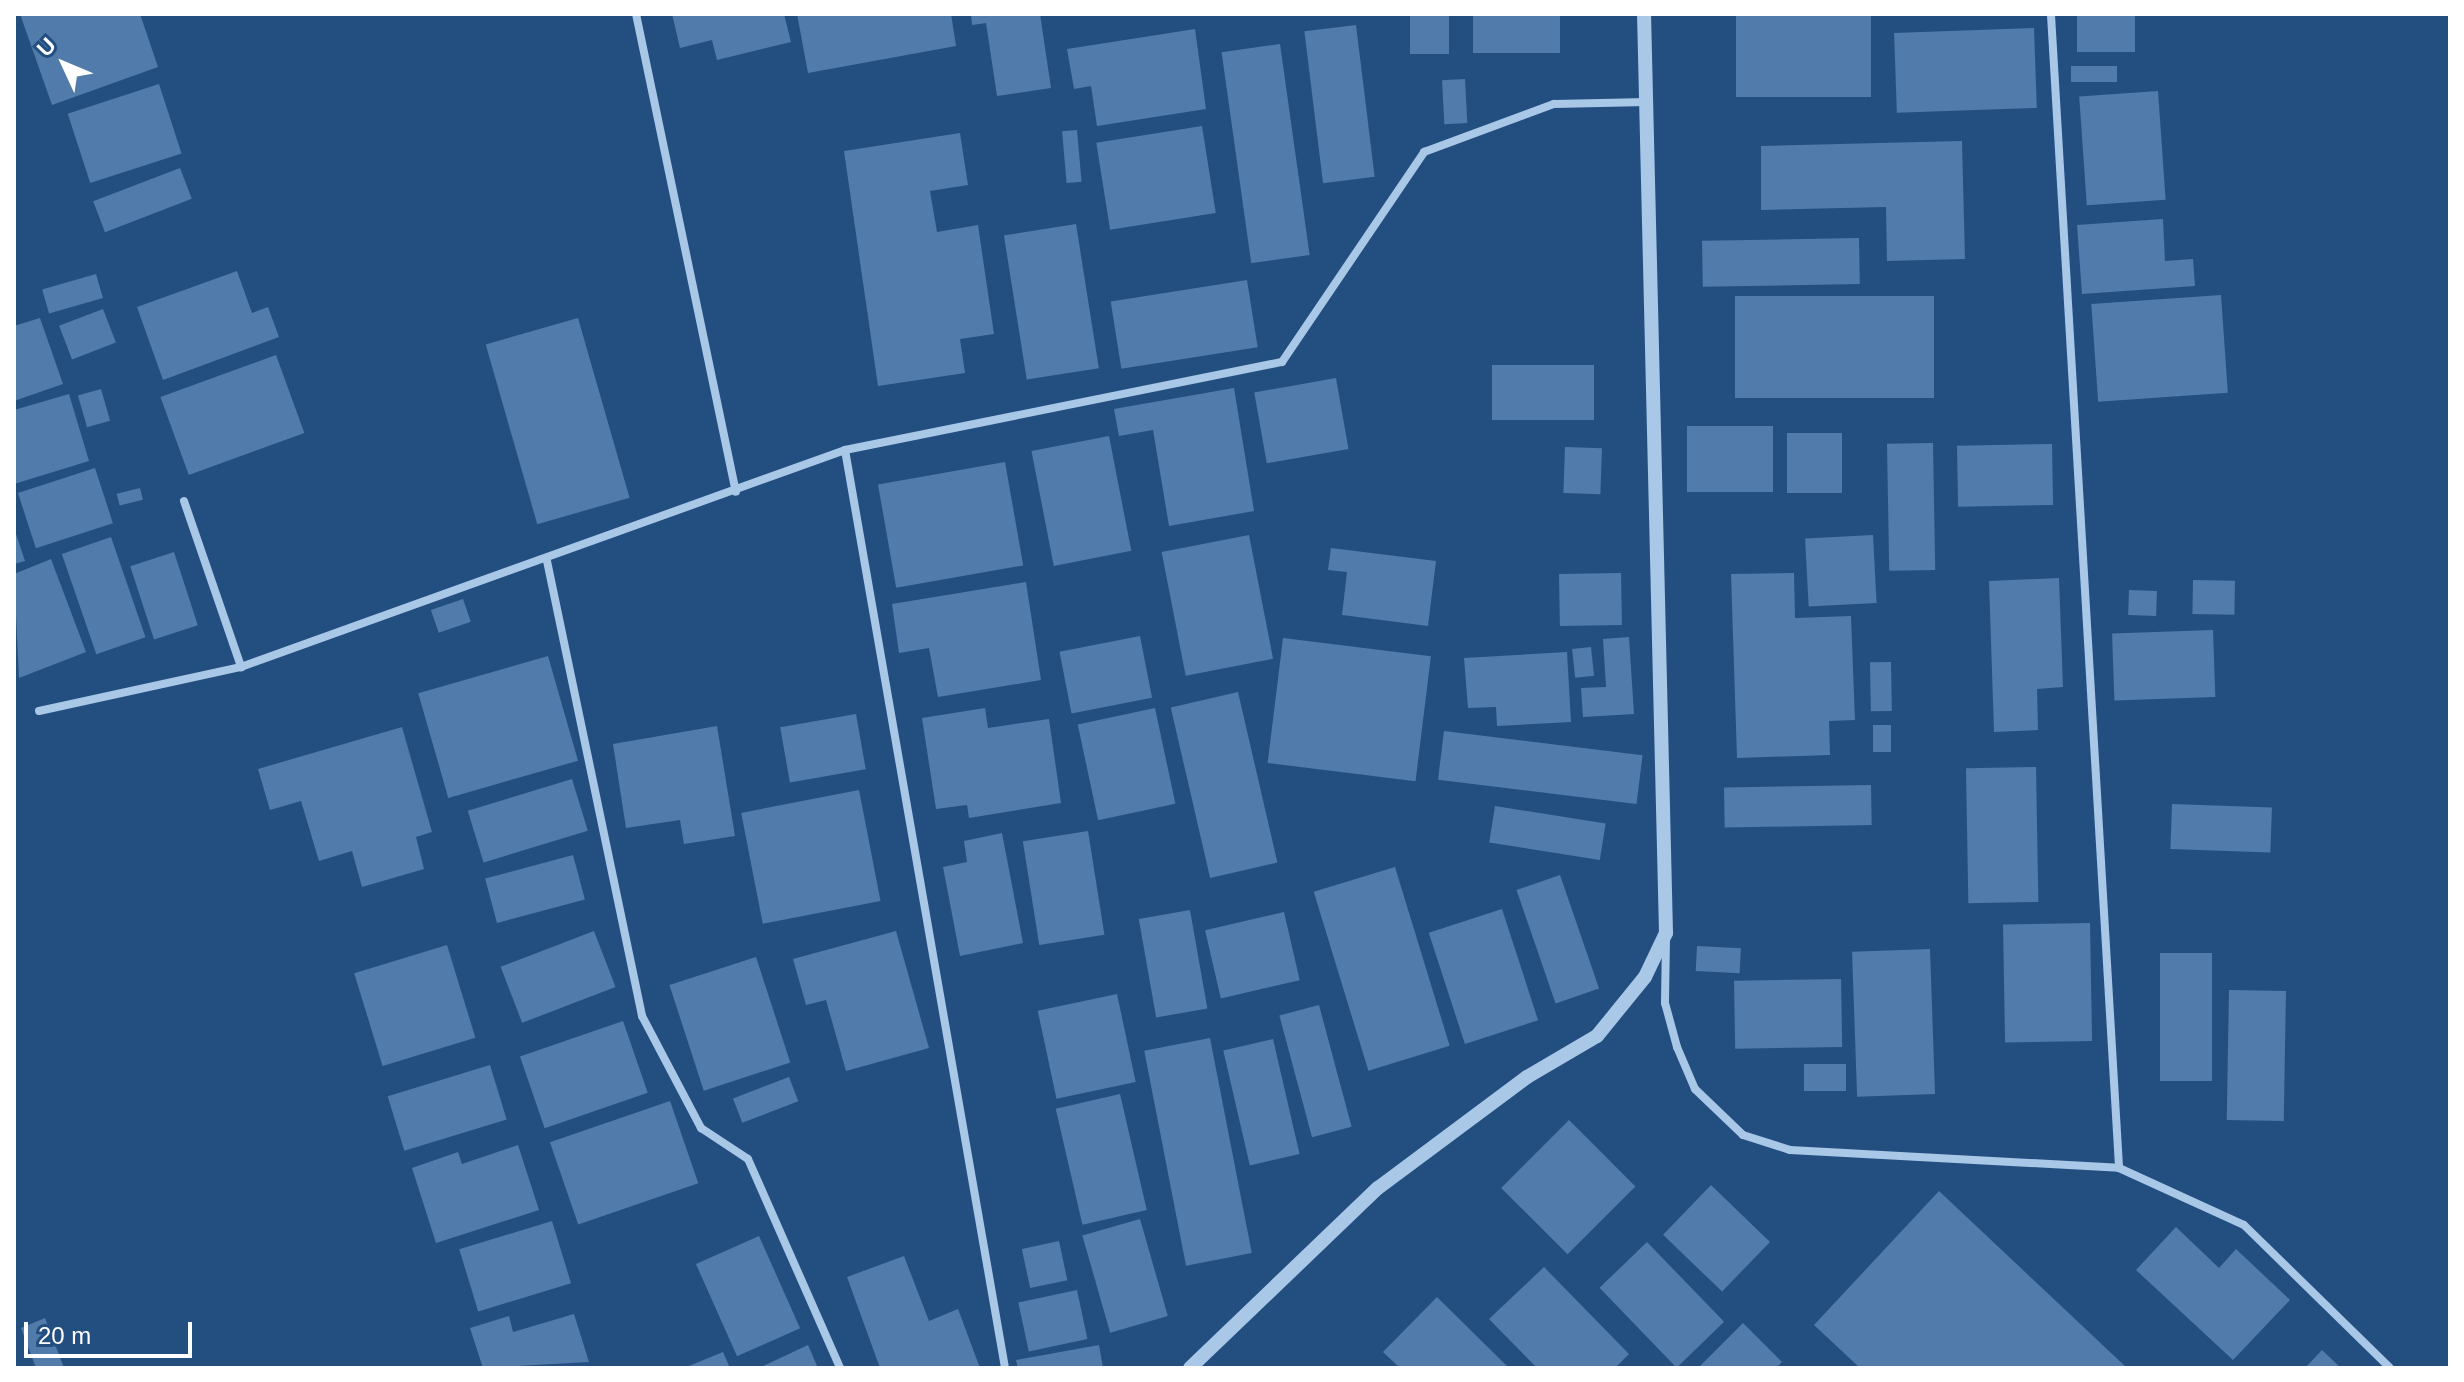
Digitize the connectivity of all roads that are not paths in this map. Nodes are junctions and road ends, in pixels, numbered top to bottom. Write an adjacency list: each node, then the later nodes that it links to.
1 (636, 14): 6 (street)
2 (1644, 14): 4 (street)
3 (2051, 15): 12 (street)
4 (1647, 102): 5 (street); 11 (street)
5 (845, 450): 6 (street); 14 (street)
6 (736, 492): 8 (street)
7 (184, 501): 9 (street)
8 (547, 561): 9 (street); 13 (street)
9 (241, 667): 10 (street)
10 (39, 711)
11 (1666, 933): 12 (street); 15 (street)
12 (2119, 1168): 16 (street)
13 (840, 1368)
14 (1005, 1368)
15 (1190, 1368)
16 (2390, 1368)

